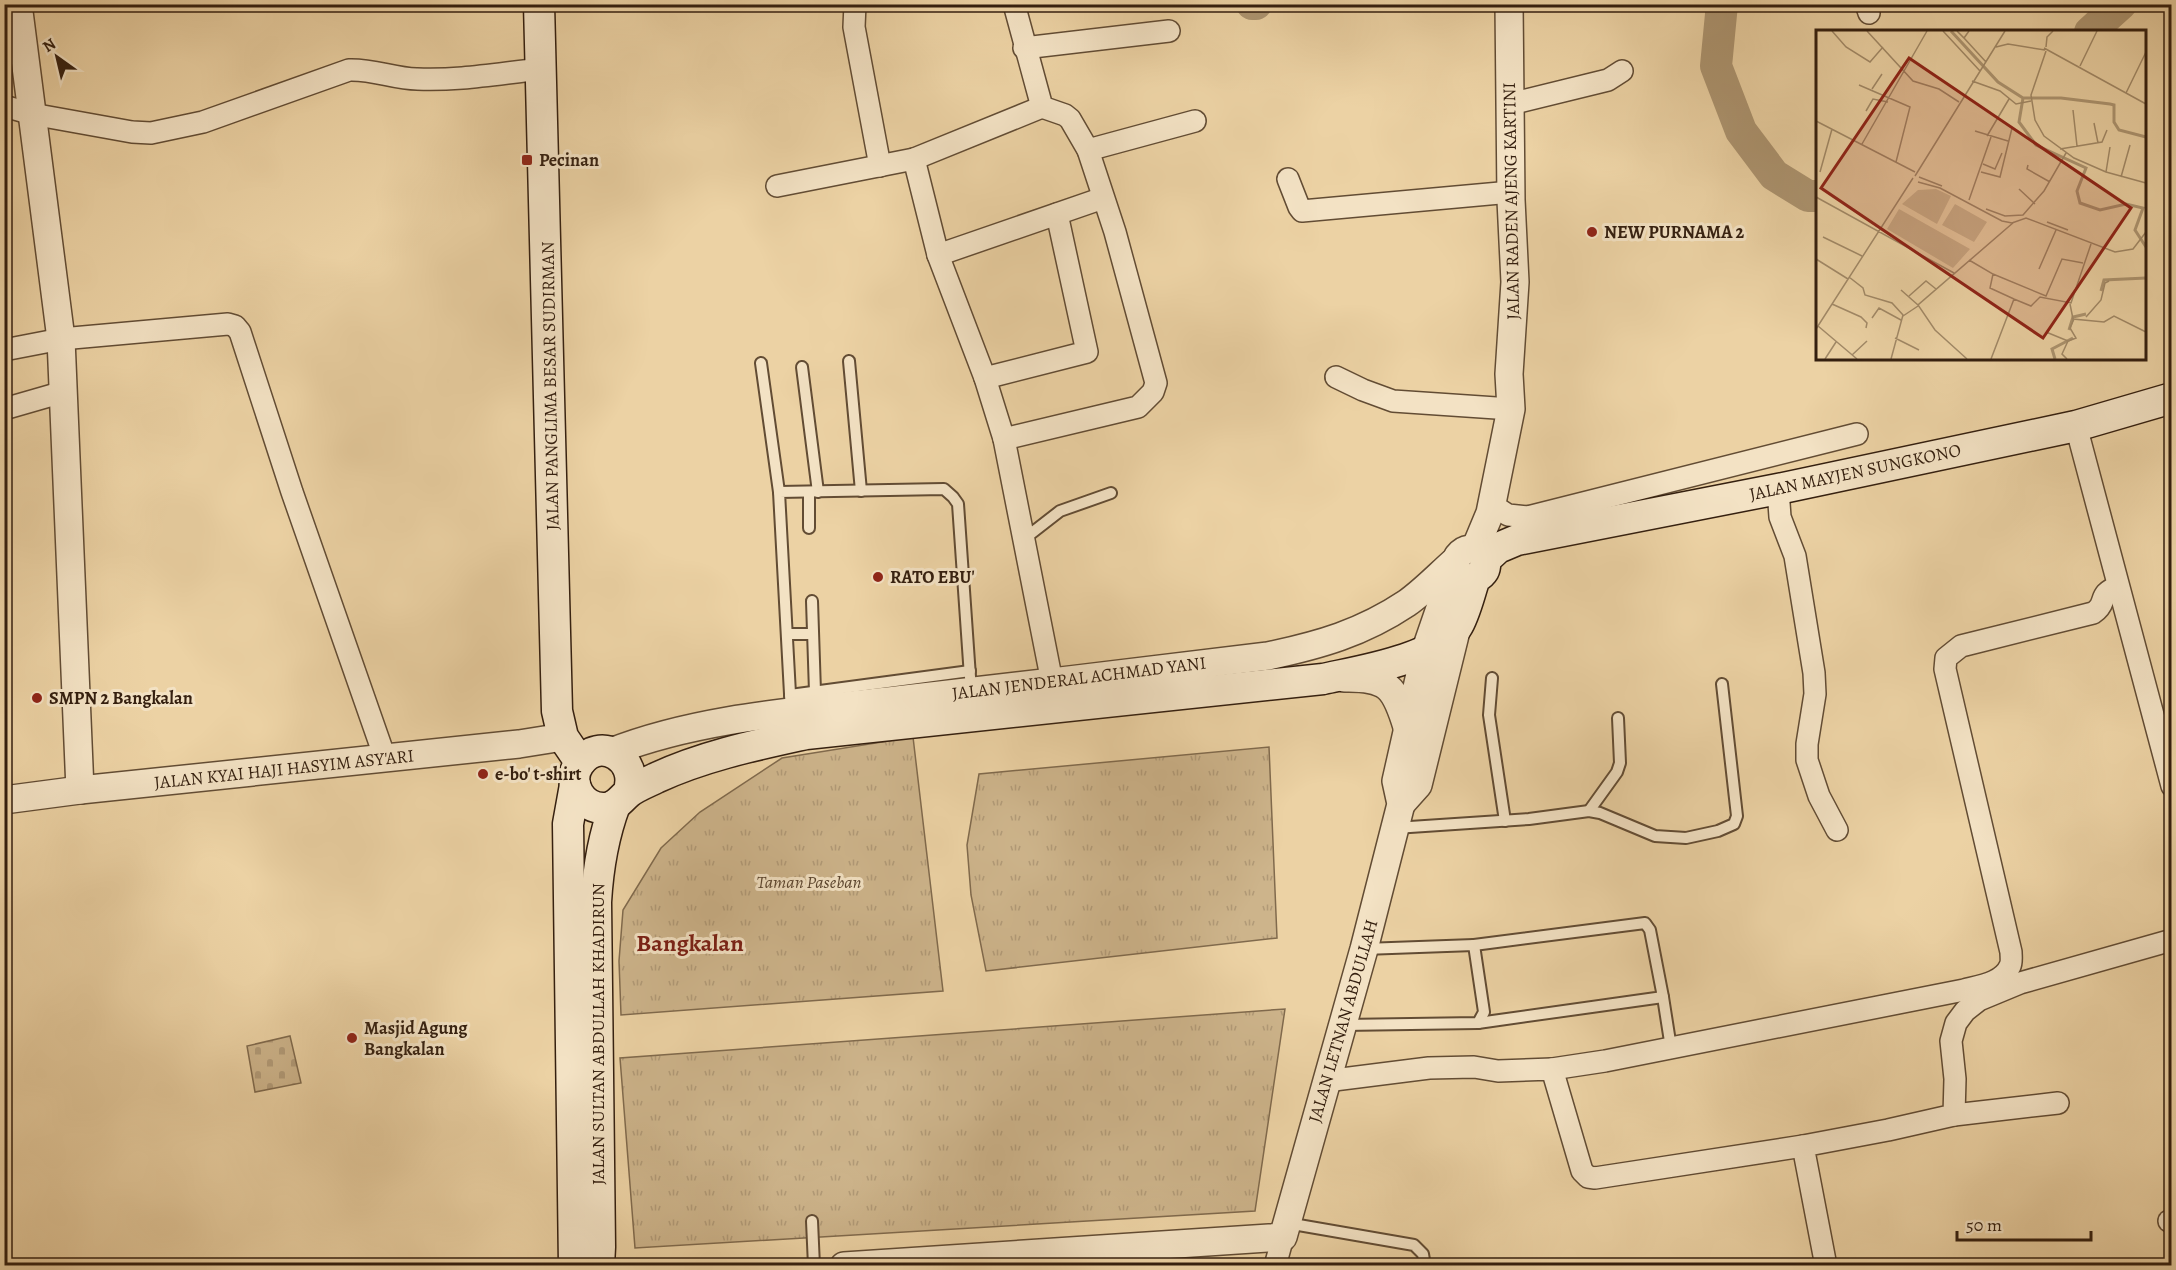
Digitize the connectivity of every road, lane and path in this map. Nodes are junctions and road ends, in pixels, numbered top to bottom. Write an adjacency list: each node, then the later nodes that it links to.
1 (18, 4): 13 (street)
2 (539, 4): 8 (main road, JALAN PANGLIMA BESAR SUDIRMAN)
3 (855, 4): 17 (street)
4 (1014, 4): 7 (street)
5 (1509, 4): 10 (street, JALAN RADEN AJENG KARTINI)
6 (1169, 31): 7 (street)
7 (1024, 48): 12 (street)
8 (542, 69): 13 (street); 62 (main road, JALAN PANGLIMA BESAR SUDIRMAN)
9 (1622, 71): 10 (street)
10 (1510, 104): 20 (street, JALAN RADEN AJENG KARTINI)
11 (4, 106): 13 (street)
12 (1042, 107): 15 (street); 16 (street)
13 (32, 114): 24 (street)
14 (1195, 121): 15 (street)
15 (1088, 150): 21 (street)
16 (914, 159): 17 (street); 23 (street)
17 (880, 166): 19 (street)
18 (1288, 179): 20 (street)
19 (777, 186)
20 (1511, 192): 34 (street, JALAN RADEN AJENG KARTINI)
21 (1103, 198): 22 (street); 37 (street)
22 (1057, 214): 23 (street); 30 (street)
23 (938, 255): 30 (street)
24 (60, 339): 25 (street); 31 (street); 64 (street)
25 (4, 350)
26 (849, 361): 39 (lane)
27 (761, 363): 40 (lane)
28 (802, 368): 41 (lane)
29 (1336, 377): 34 (street)
30 (986, 378): 37 (street)
31 (63, 393): 33 (street); 67 (street)
32 (2172, 398): 35 (main road, JALAN MAYJEN SUNGKONO)
33 (4, 408)
34 (1511, 409): 43 (street, JALAN RADEN AJENG KARTINI)
35 (2076, 426): 38 (main road, JALAN MAYJEN SUNGKONO); 47 (street)
36 (1857, 434): 43 (street)
37 (1004, 439): 45 (street)
38 (1778, 489): 46 (main road, JALAN MAYJEN SUNGKONO); 73 (street)
39 (861, 491): 41 (lane); 55 (lane)
40 (779, 492): 41 (lane); 50 (lane)
41 (814, 492): 44 (lane)
42 (1111, 493): 45 (lane)
43 (1491, 504): 46 (street, JALAN RADEN AJENG KARTINI)
44 (809, 528)
45 (1023, 539): 56 (street)
46 (1473, 562): 49 (main road); 52 (street, JALAN LETNAN ABDULLAH); 56 (street, JALAN JENDERAL ACHMAD YANI)
47 (2118, 587): 66 (street); 81 (street)
48 (812, 601): 51 (lane)
49 (1457, 627): 52 (main road, JALAN JENDERAL ACHMAD YANI); 71 (street, JALAN LETNAN ABDULLAH)
50 (787, 634): 51 (lane); 59 (lane)
51 (813, 634): 58 (lane)
52 (1425, 652): 54 (main road, JALAN JENDERAL ACHMAD YANI); 61 (street, JALAN LETNAN ABDULLAH)
53 (1492, 678): 72 (lane)
54 (1323, 679): 61 (street); 68 (main road, JALAN JENDERAL ACHMAD YANI)
55 (970, 681): 56 (street, JALAN JENDERAL ACHMAD YANI); 58 (lane); 59 (street, JALAN JENDERAL ACHMAD YANI)
56 (1052, 682)
57 (1722, 684): 70 (lane)
58 (815, 692): 59 (lane)
59 (790, 703): 63 (street, JALAN JENDERAL ACHMAD YANI)
60 (1618, 718): 70 (lane)
61 (1407, 727): 71 (street, JALAN LETNAN ABDULLAH)
62 (563, 738): 64 (street, JALAN KYAI HAJI HASYIM ASY'ARI); 65 (main road, JALAN PANGLIMA BESAR SUDIRMAN)
63 (611, 752): 65 (main road); 68 (main road)
64 (385, 758): 67 (street, JALAN KYAI HAJI HASYIM ASY'ARI)
65 (578, 774): 68 (main road); 78 (main road, JALAN SULTAN ABDULLAH KHADIRUN)
66 (2172, 786)
67 (80, 790): 69 (street, JALAN KYAI HAJI HASYIM ASY'ARI)
68 (622, 799): 78 (main road, JALAN SULTAN ABDULLAH KHADIRUN)
69 (4, 800)
70 (1589, 811): 72 (lane)
71 (1398, 816): 72 (lane); 76 (street, JALAN LETNAN ABDULLAH)
72 (1505, 821)
73 (1837, 830)
74 (2172, 940): 85 (street)
75 (1474, 945): 76 (lane); 77 (lane); 79 (lane)
76 (1364, 949): 80 (street, JALAN LETNAN ABDULLAH)
77 (1663, 997): 79 (lane); 81 (lane)
78 (584, 1022): 89 (main road, JALAN SULTAN ABDULLAH KHADIRUN); 90 (main road, JALAN SULTAN ABDULLAH KHADIRUN)
79 (1478, 1023): 80 (lane)
80 (1341, 1025): 83 (street, JALAN LETNAN ABDULLAH)
81 (1671, 1048): 82 (street)
82 (1552, 1069): 83 (street); 86 (street)
83 (1326, 1081): 88 (street, JALAN LETNAN ABDULLAH)
84 (2058, 1103): 85 (street)
85 (1954, 1115): 86 (street)
86 (1803, 1146): 95 (street)
87 (812, 1221): 91 (lane)
88 (1285, 1230): 92 (street); 93 (street); 94 (lane)
89 (574, 1266)
90 (599, 1266)
91 (814, 1266)
92 (844, 1266)
93 (1275, 1266)
94 (1425, 1266)
95 (1826, 1266)

